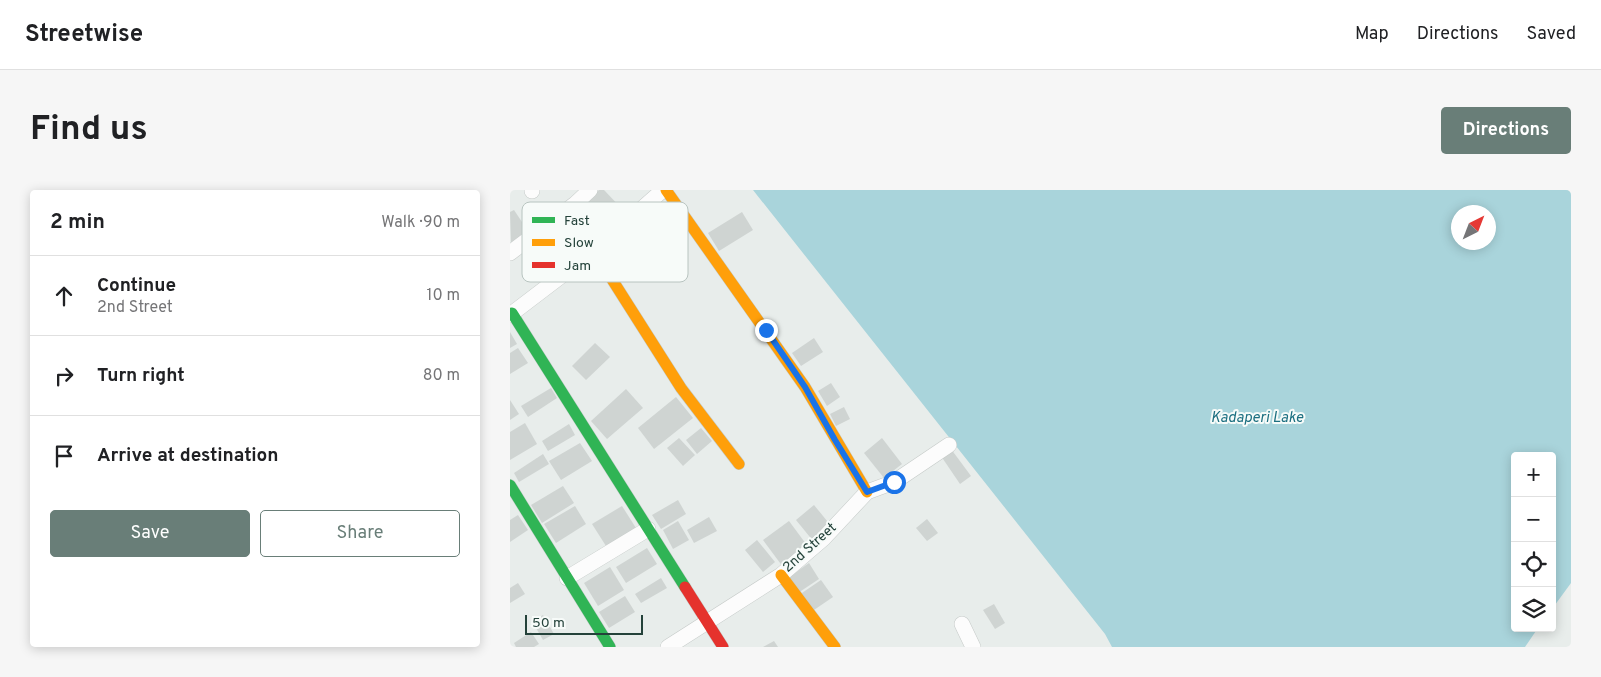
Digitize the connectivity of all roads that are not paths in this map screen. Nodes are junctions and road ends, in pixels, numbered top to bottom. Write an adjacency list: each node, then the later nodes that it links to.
1 (590, 190): 4 (street)
2 (663, 190): 5 (street)
3 (666, 190): 6 (street)
4 (577, 202)
5 (649, 202)
6 (674, 202)
7 (688, 222): 16 (street)
8 (522, 244): 9 (street)
9 (510, 253)
10 (553, 282): 12 (street)
11 (614, 282): 14 (street)
12 (511, 314): 17 (street)
13 (948, 445): 16 (street, 2nd Street)
14 (739, 464)
15 (510, 485): 19 (street)
16 (867, 492): 18 (street, 2nd Street)
17 (648, 528): 19 (street); 20 (street)
18 (781, 575): 20 (street, 2nd Street); 25 (street)
19 (567, 578): 22 (street)
20 (707, 622): 23 (street, 2nd Street); 24 (street)
21 (962, 624): 26 (street)
22 (610, 647)
23 (668, 647)
24 (723, 647)
25 (835, 647)
26 (973, 647)

